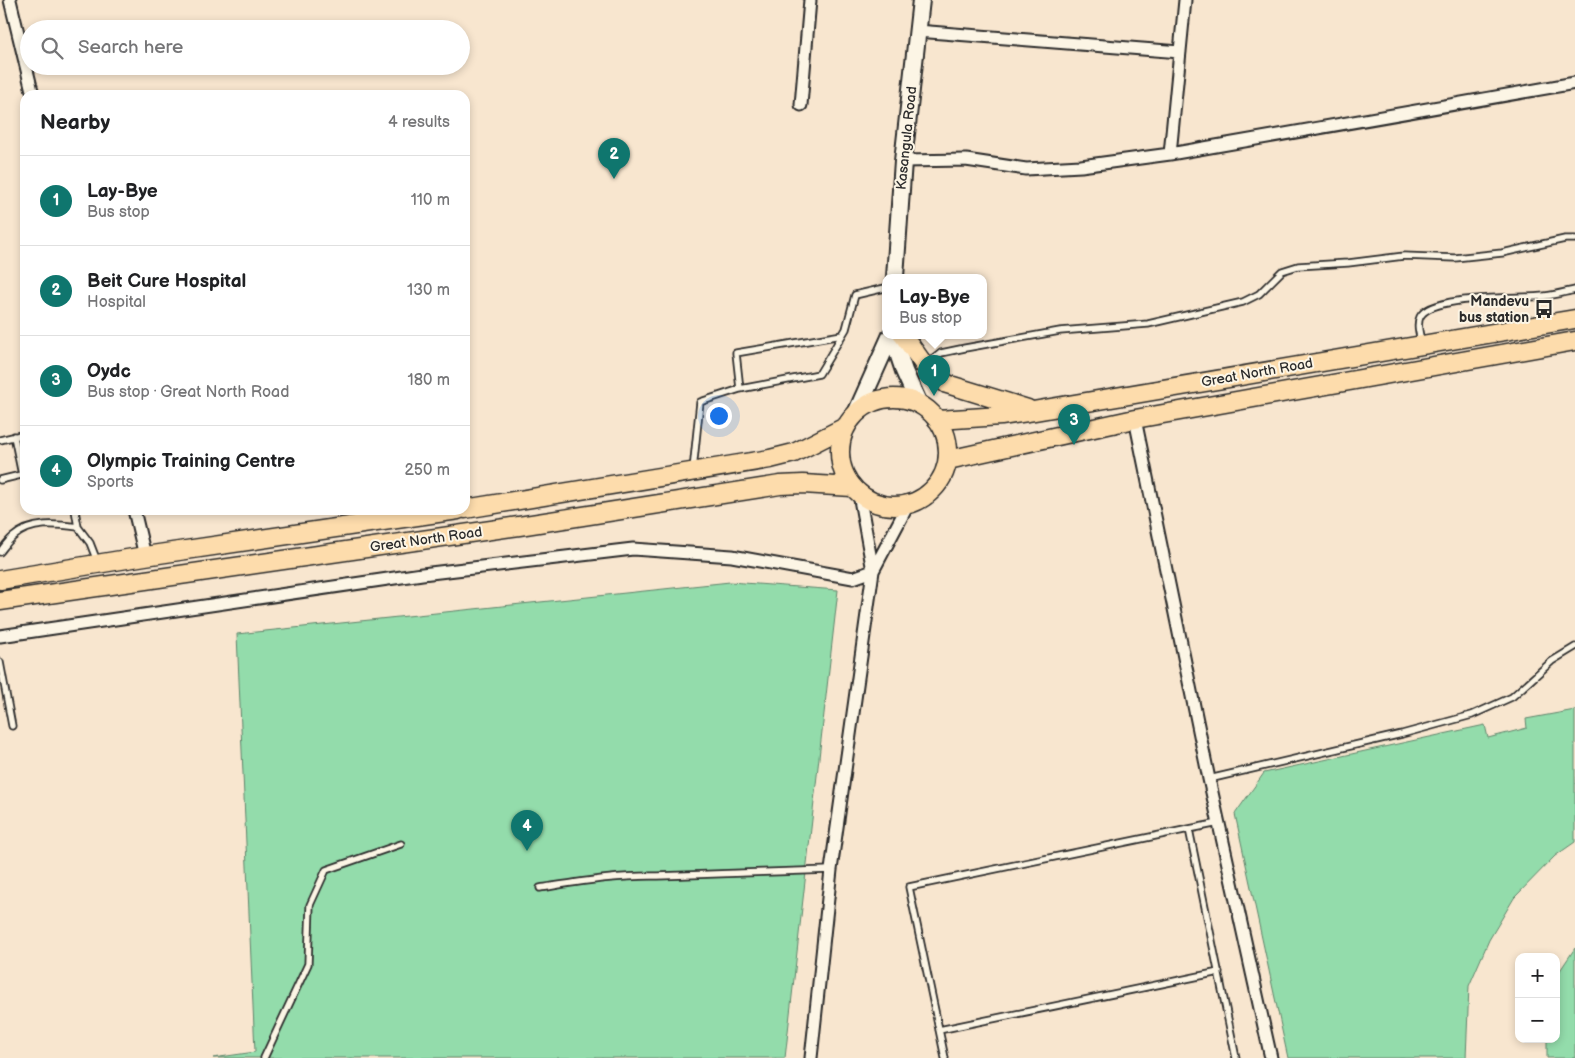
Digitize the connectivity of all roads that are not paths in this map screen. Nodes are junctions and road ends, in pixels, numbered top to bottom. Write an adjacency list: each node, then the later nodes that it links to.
1 (810, 0): 11 (street)
2 (921, 0): 5 (main road, Kasangula Road)
3 (1185, 0): 7 (street)
4 (7, 3): 6 (street)
5 (917, 32): 7 (street); 13 (main road, Kasangula Road)
6 (20, 49)
7 (1180, 52): 12 (street)
8 (27, 75): 10 (street)
9 (1575, 83): 12 (street)
10 (32, 90)
11 (801, 105)
12 (1170, 154): 13 (street)
13 (903, 161): 15 (main road, Kasangula Road)
14 (1575, 239): 25 (lane)
15 (895, 274)
16 (882, 289): 19 (lane)
17 (1575, 290): 24 (lane)
18 (1575, 319): 24 (main road, Great North Road)
19 (842, 335): 26 (lane); 26 (lane)
20 (890, 339): 28 (main road)
21 (893, 339): 27 (main road)
22 (906, 339): 25 (main road)
23 (1575, 341): 30 (main road, Great North Road)
24 (1422, 344): 29 (main road, Great North Road)
25 (925, 366): 29 (main road)
26 (740, 389): 38 (lane)
27 (919, 404): 28 (main road); 31 (main road)
28 (857, 411): 32 (main road)
29 (1034, 411): 31 (main road, Great North Road)
30 (1135, 419): 37 (main road, Great North Road); 58 (street)
31 (938, 420): 37 (main road)
32 (845, 427): 38 (main road, Great North Road); 41 (main road)
33 (20, 435): 34 (lane)
34 (14, 436): 35 (lane); 36 (lane)
35 (0, 440)
36 (20, 459)
37 (948, 460): 42 (main road)
38 (692, 472): 43 (main road, Great North Road)
39 (20, 475): 40 (lane)
40 (0, 480)
41 (855, 490): 42 (main road); 51 (street); 53 (main road, Great North Road)
42 (908, 505): 51 (street)
43 (470, 508)
44 (76, 515): 47 (lane)
45 (135, 515): 49 (street)
46 (424, 515): 49 (main road, Great North Road)
47 (78, 527): 48 (lane); 50 (lane)
48 (0, 552)
49 (145, 556): 50 (main road, Great North Road)
50 (98, 564): 52 (main road, Great North Road)
51 (873, 571): 54 (street); 62 (street)
52 (0, 580)
53 (0, 601)
54 (0, 636)
55 (1575, 647): 58 (lane)
56 (0, 662): 57 (lane)
57 (12, 726)
58 (1209, 779): 59 (street)
59 (1219, 823): 60 (lane); 70 (street)
60 (1189, 829): 64 (lane); 65 (lane)
61 (401, 844): 66 (lane)
62 (831, 870): 63 (lane); 67 (street)
63 (540, 888)
64 (1219, 972): 65 (lane); 69 (lane)
65 (939, 1030): 68 (lane)
66 (264, 1058)
67 (811, 1058)
68 (944, 1058)
69 (1236, 1058)
70 (1271, 1058)

